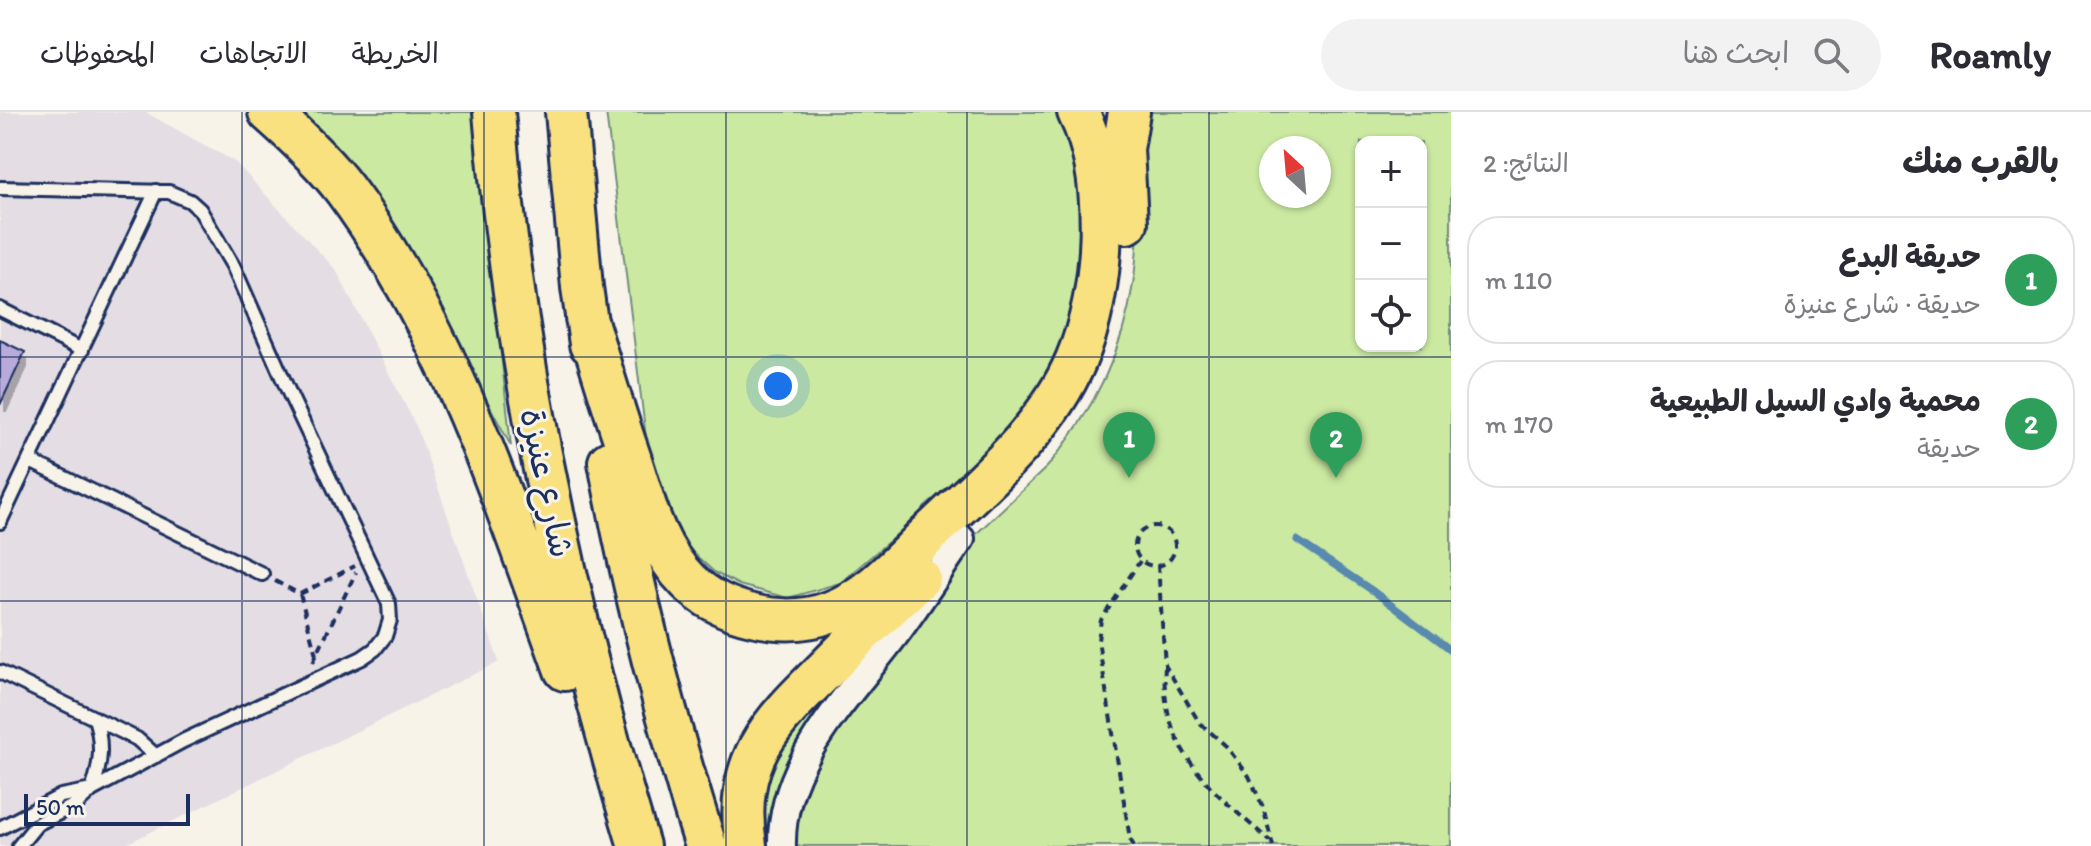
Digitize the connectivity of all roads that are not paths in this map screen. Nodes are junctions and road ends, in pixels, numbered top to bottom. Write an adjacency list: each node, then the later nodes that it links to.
1 (269, 112): 18 (main road)
2 (494, 112): 18 (main road, شارع عنيزة)
3 (566, 112): 9 (main road, شارع عنيزة)
4 (1078, 112): 9 (main road)
5 (1129, 112): 13 (main road)
6 (0, 188): 7 (lane)
7 (156, 191): 10 (lane); 17 (lane)
8 (0, 309): 10 (lane)
9 (586, 318): 23 (main road, شارع عنيزة)
10 (82, 350): 11 (lane)
11 (30, 461): 12 (lane); 14 (lane)
12 (0, 522)
13 (961, 539): 24 (main road); 25 (street)
14 (262, 574)
15 (0, 672): 16 (lane)
16 (95, 718): 17 (lane); 19 (lane)
17 (156, 756): 19 (lane)
18 (612, 757): 22 (main road, شارع عنيزة)
19 (92, 790): 20 (lane); 21 (lane)
20 (0, 828)
21 (19, 846)
22 (639, 846)
23 (706, 846)
24 (746, 846)
25 (782, 846)

